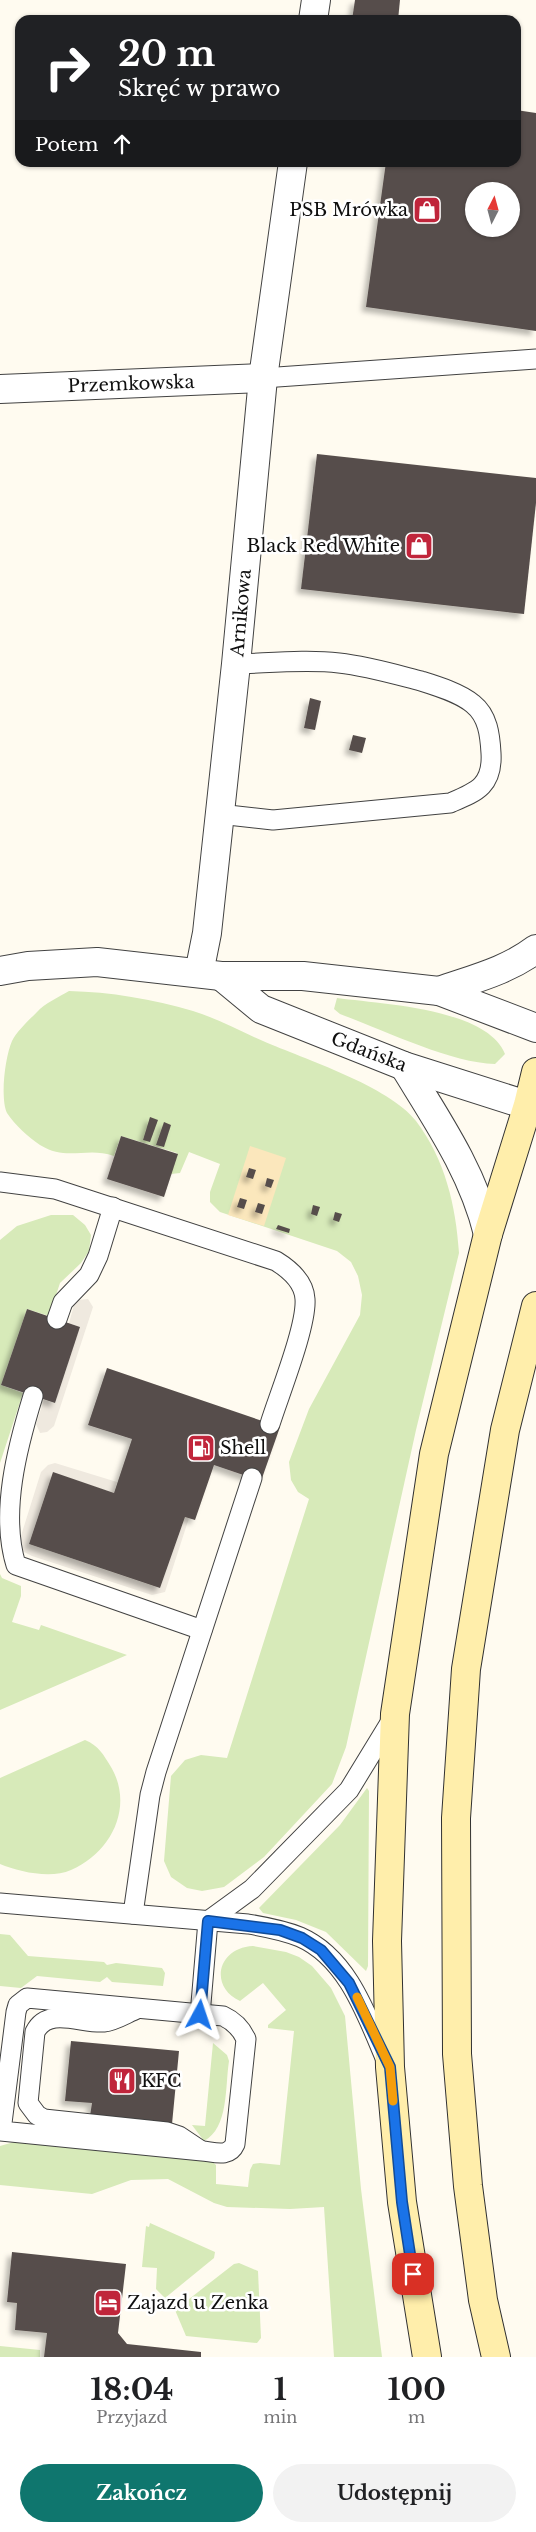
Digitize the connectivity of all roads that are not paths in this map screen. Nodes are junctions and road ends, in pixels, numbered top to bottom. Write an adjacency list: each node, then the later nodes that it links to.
1 (316, 0): 2 (street)
2 (314, 15)
3 (292, 167): 5 (street, Arnikowa)
4 (536, 359): 5 (lane)
5 (263, 378): 6 (street, Przemkowska); 7 (street, Arnikowa)
6 (0, 389)
7 (236, 664): 8 (street, Arnikowa); 8 (lane)
8 (220, 814): 11 (street, Arnikowa)
9 (536, 949): 12 (street)
10 (0, 971): 11 (street)
11 (210, 975): 12 (street); 14 (street, Gdańska)
12 (439, 991): 13 (street)
13 (536, 1028)
14 (404, 1066): 16 (street, Gdańska); 19 (street)
15 (536, 1072): 16 (main road)
16 (532, 1107): 19 (main road)
17 (0, 1182): 18 (lane)
18 (113, 1207): 21 (lane); 23 (lane)
19 (488, 1234): 26 (main road)
20 (536, 1306): 36 (main road)
21 (58, 1319)
22 (33, 1396): 25 (lane)
23 (270, 1424)
24 (252, 1478): 25 (lane)
25 (202, 1630): 28 (lane)
26 (395, 1714): 29 (lane); 32 (main road)
27 (0, 1903): 28 (lane)
28 (133, 1914): 29 (lane)
29 (208, 1921): 31 (lane); 32 (lane)
30 (138, 2008): 31 (lane); 33 (lane); 34 (lane)
31 (200, 2015): 34 (lane)
32 (390, 2067): 35 (main road)
33 (1, 2131): 34 (lane)
34 (202, 2151)
35 (427, 2357)
36 (496, 2357)

